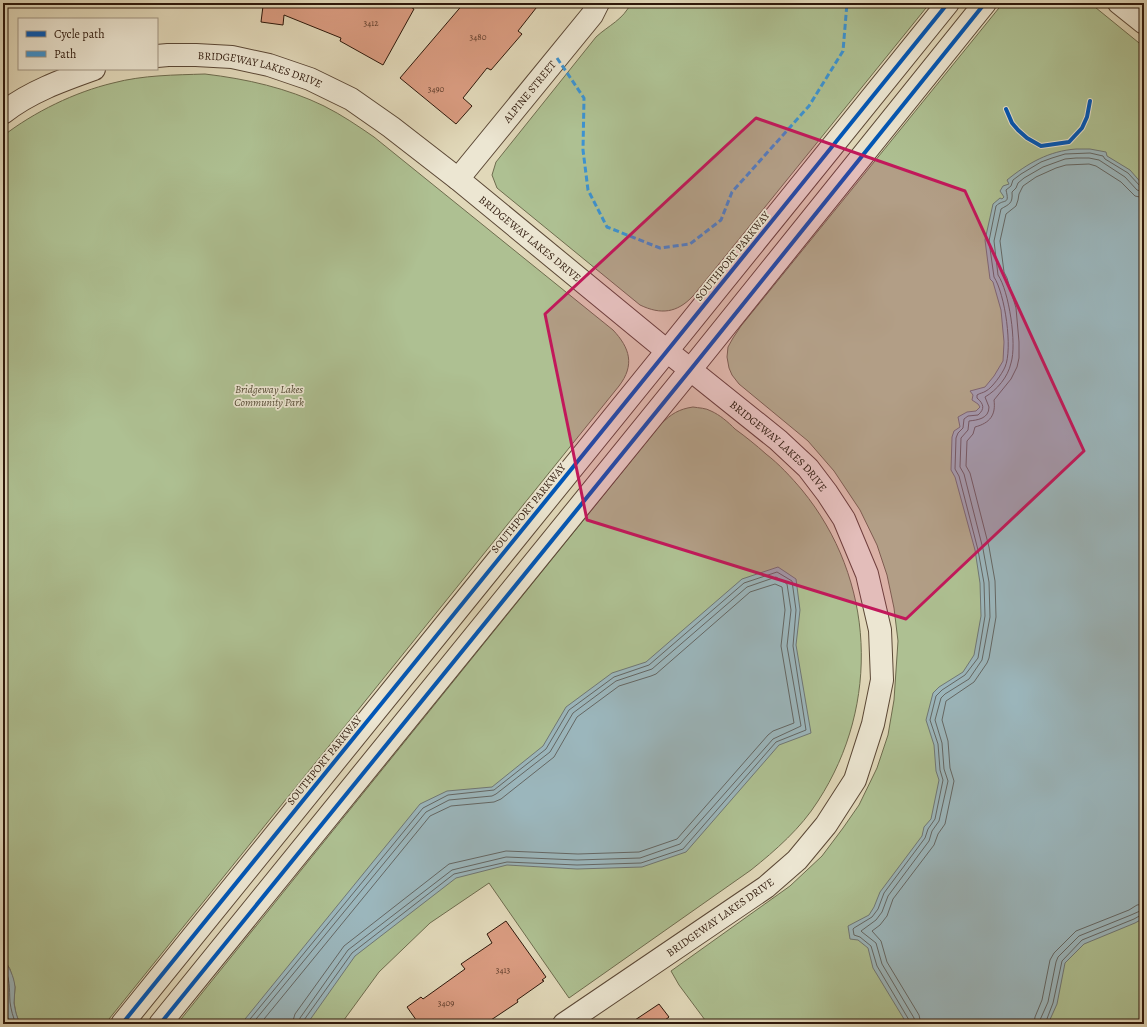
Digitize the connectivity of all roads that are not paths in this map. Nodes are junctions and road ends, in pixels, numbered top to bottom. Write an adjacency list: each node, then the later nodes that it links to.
1 (598, 3): 9 (street, ALPINE STREET)
2 (948, 3): 10 (street, SOUTHPORT PARKWAY)
3 (985, 3): 11 (street)
4 (1119, 3): 5 (street)
5 (1144, 23)
6 (158, 56): 9 (street, BRIDGEWAY LAKES DRIVE)
7 (91, 70): 8 (street)
8 (6, 104)
9 (458, 179): 10 (street, BRIDGEWAY LAKES DRIVE)
10 (668, 351): 11 (street, BRIDGEWAY LAKES DRIVE); 12 (street, SOUTHPORT PARKWAY)
11 (691, 369): 13 (street); 14 (street, BRIDGEWAY LAKES DRIVE)
12 (122, 1024)
13 (160, 1024)
14 (564, 1024)

